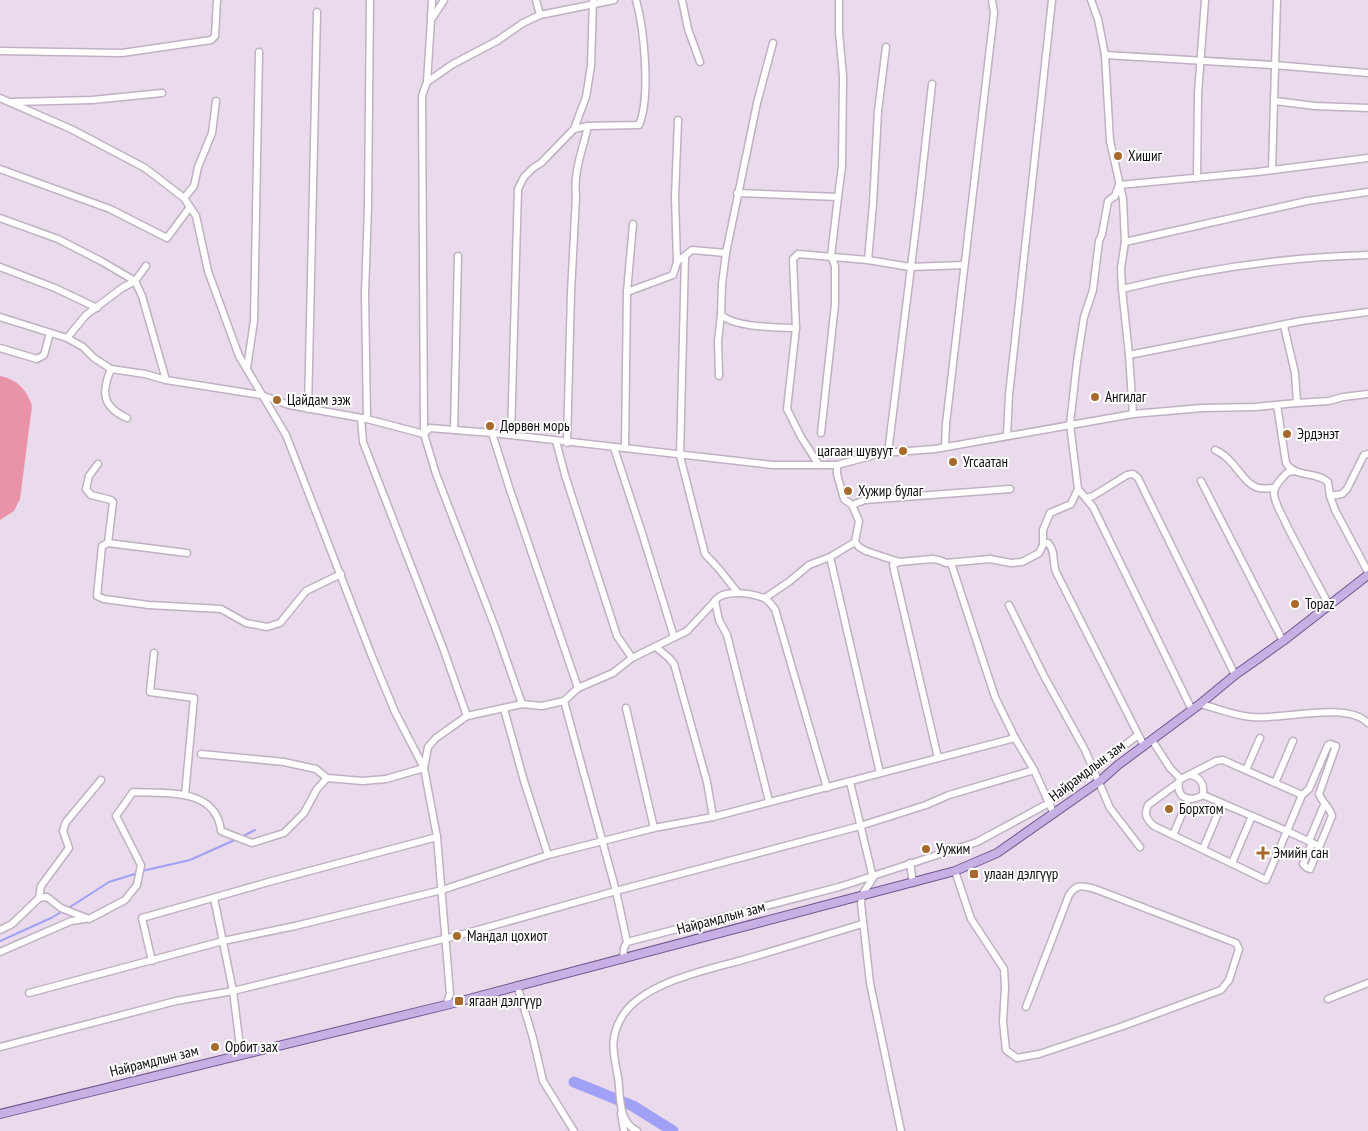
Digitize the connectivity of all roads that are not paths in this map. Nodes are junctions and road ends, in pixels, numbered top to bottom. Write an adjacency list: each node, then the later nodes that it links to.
1 (217, 0): 21 (street)
2 (370, 0): 87 (street)
3 (432, 0): 18 (street)
4 (444, 0): 18 (street)
5 (536, 0): 17 (street)
6 (614, 0): 15 (street)
7 (636, 0): 37 (street)
8 (682, 0): 25 (street)
9 (839, 0): 46 (street)
10 (992, 0): 59 (street)
11 (1052, 0): 94 (street)
12 (1092, 0): 23 (street)
13 (1205, 0): 24 (street)
14 (1277, 0): 26 (street)
15 (593, 2): 17 (street); 38 (street)
16 (317, 12): 84 (street)
17 (540, 15): 28 (street)
18 (431, 20): 28 (street)
19 (773, 43): 45 (street)
20 (886, 47): 57 (street)
21 (0, 50)
22 (259, 52): 76 (street)
23 (1105, 54): 24 (street); 43 (street)
24 (1201, 60): 26 (street); 42 (street)
25 (700, 62)
26 (1274, 65): 27 (street); 32 (street)
27 (1368, 73)
28 (427, 82): 92 (street)
29 (932, 84): 62 (street)
30 (162, 93): 34 (street)
31 (0, 98): 34 (street)
32 (1275, 100): 35 (street); 41 (street)
33 (216, 101): 47 (street)
34 (10, 102): 47 (street)
35 (1368, 108)
36 (678, 120): 58 (street)
37 (588, 126): 38 (street); 96 (street)
38 (574, 129): 93 (street)
39 (1368, 158): 41 (street)
40 (0, 169): 48 (street)
41 (1272, 170): 42 (street)
42 (1196, 178): 43 (street)
43 (1119, 185): 51 (street); 88 (street)
44 (1368, 192): 51 (street)
45 (737, 193): 46 (street); 52 (street)
46 (838, 197): 55 (street)
47 (184, 198): 48 (street)
48 (190, 207): 76 (street)
49 (0, 218): 63 (street)
50 (633, 224): 65 (street)
51 (1125, 242): 64 (street)
52 (726, 252): 56 (street); 68 (street)
53 (1368, 255): 64 (street)
54 (458, 256): 89 (street)
55 (831, 256): 57 (street); 71 (street); 91 (street)
56 (685, 257): 58 (street); 103 (street)
57 (868, 260): 62 (street)
58 (677, 262): 65 (street)
59 (964, 265): 62 (street); 97 (street)
60 (146, 266): 63 (street)
61 (0, 267): 66 (street)
62 (910, 267): 101 (street)
63 (136, 281): 66 (street); 79 (street)
64 (1122, 289): 75 (street)
65 (627, 292): 99 (street)
66 (97, 308): 73 (street)
67 (1368, 312): 70 (street)
68 (721, 315): 71 (street); 78 (street)
69 (0, 317): 72 (street)
70 (1284, 326): 75 (street); 82 (street)
71 (796, 328): 105 (street)
72 (50, 333): 73 (street); 74 (street)
73 (67, 338): 77 (street)
74 (0, 348)
75 (1129, 355): 85 (street)
76 (247, 368): 81 (street)
77 (110, 369): 79 (street); 86 (street)
78 (719, 376)
79 (166, 380): 81 (street)
80 (1368, 394): 82 (street)
81 (261, 395): 84 (street); 123 (street)
82 (1298, 403): 83 (street)
83 (1277, 406): 85 (street); 107 (street)
84 (308, 409): 87 (street)
85 (1133, 414): 88 (street)
86 (127, 418)
87 (364, 419): 92 (street); 142 (street)
88 (1070, 424): 94 (street); 110 (street)
89 (454, 430): 90 (street); 92 (street)
90 (492, 433): 93 (street); 135 (street)
91 (822, 433)
92 (424, 434): 137 (street)
93 (511, 435): 95 (street)
94 (1007, 436): 97 (street)
95 (556, 441): 96 (street); 133 (street)
96 (567, 443): 98 (street)
97 (945, 447): 101 (street)
98 (614, 448): 99 (street); 129 (street)
99 (625, 448): 103 (street)
100 (1214, 450): 109 (street)
101 (888, 453): 106 (street)
102 (1368, 454): 112 (street)
103 (680, 456): 105 (street); 124 (street)
104 (98, 464): 116 (street)
105 (819, 465): 106 (street)
106 (837, 465): 114 (street)
107 (1294, 471): 109 (street); 112 (street)
108 (1200, 482): 130 (street)
109 (1275, 488): 128 (street)
110 (1078, 489): 113 (street); 117 (street)
111 (1010, 490): 114 (street)
112 (1330, 496): 122 (street)
113 (1086, 498): 134 (street); 141 (street)
114 (852, 505): 115 (street)
115 (855, 542): 119 (street); 120 (street)
116 (108, 543): 118 (street); 123 (street)
117 (1043, 543): 121 (street); 144 (street)
118 (187, 553)
119 (830, 556): 125 (street); 156 (street)
120 (899, 562): 121 (street); 151 (street)
121 (950, 563): 145 (street)
122 (1368, 573): 128 (main road, Найрамдлын зам)
123 (341, 574): 152 (street)
124 (738, 593): 125 (street); 126 (street)
125 (765, 598): 164 (street)
126 (715, 601): 129 (street); 170 (street)
127 (1009, 605): 153 (street)
128 (1329, 605): 130 (main road, Найрамдлын зам)
129 (674, 637): 131 (street)
130 (1284, 640): 134 (main road, Найрамдлын зам)
131 (656, 647): 133 (street); 176 (street)
132 (154, 653): 167 (street)
133 (632, 658): 135 (street)
134 (1235, 675): 138 (main road, Найрамдлын зам)
135 (578, 688): 136 (street)
136 (564, 701): 137 (street); 182 (street)
137 (522, 704): 140 (street)
138 (1200, 704): 141 (main road, Найрамдлын зам); 143 (street)
139 (626, 708): 178 (street)
140 (504, 709): 142 (street); 187 (street)
141 (1192, 710): 147 (main road, Найрамдлын зам)
142 (467, 716): 152 (street)
143 (1368, 723)
144 (1138, 735): 149 (street); 153 (street)
145 (1015, 738): 151 (street); 154 (street)
146 (1260, 738): 155 (street)
147 (1152, 740): 149 (main road, Найрамдлын зам); 161 (street)
148 (1293, 741): 163 (street)
149 (1144, 746): 160 (main road, Найрамдлын зам)
150 (201, 754): 158 (street)
151 (938, 758): 156 (street)
152 (424, 768): 158 (street); 181 (street)
153 (1094, 768): 160 (street); 171 (street)
154 (1034, 770): 171 (street); 177 (street)
155 (1246, 770): 157 (street); 163 (street)
156 (880, 773): 162 (street)
157 (1191, 775): 161 (street); 168 (street)
158 (327, 778): 167 (street)
159 (100, 780): 196 (street)
160 (1100, 781): 174 (main road, Найрамдлын зам); 185 (street)
161 (1180, 781): 169 (street); 180 (street)
162 (850, 782): 164 (street); 177 (street)
163 (1275, 783): 165 (street)
164 (827, 788): 170 (street)
165 (1304, 794): 166 (street); 166 (street); 179 (street)
166 (1319, 794): 173 (street)
167 (185, 795): 198 (street)
168 (1202, 795): 169 (street); 172 (street)
169 (1188, 800): 180 (street)
170 (769, 801): 176 (street)
171 (1049, 804): 174 (street); 189 (street)
172 (1222, 804): 175 (street); 186 (street)
173 (1324, 805): 183 (street); 184 (street)
174 (1054, 814): 190 (main road, Найрамдлын зам)
175 (1252, 816): 179 (street); 188 (street)
176 (713, 817): 178 (street)
177 (860, 826): 191 (street); 194 (street)
178 (654, 828): 182 (street)
179 (1287, 831): 183 (street); 188 (street)
180 (1173, 835): 186 (street)
181 (437, 837): 193 (street); 197 (street)
182 (602, 841): 187 (street); 194 (street)
183 (1310, 842): 184 (street); 184 (street)
184 (1319, 846)
185 (1140, 847)
186 (1203, 849): 188 (street)
187 (548, 855): 193 (street)
188 (1232, 863)
189 (910, 864): 191 (street); 192 (street)
190 (955, 871): 192 (main road, Найрамдлын зам); 213 (street)
191 (873, 876): 195 (street); 203 (street)
192 (913, 883): 195 (main road, Найрамдлын зам)
193 (442, 890): 201 (street); 202 (street)
194 (616, 890): 201 (street); 203 (street)
195 (862, 895): 199 (street); 205 (main road, Найрамдлын зам)
196 (39, 898): 198 (street); 200 (street)
197 (214, 898): 202 (street); 206 (street)
198 (89, 919): 204 (street)
199 (862, 924): 216 (street); 221 (street)
200 (0, 930)
201 (446, 938): 209 (street); 212 (street)
202 (223, 941): 206 (street); 209 (street)
203 (627, 942): 205 (street)
204 (0, 952)
205 (623, 959): 208 (main road, Найрамдлын зам)
206 (152, 962): 210 (street)
207 (1368, 983): 211 (street)
208 (517, 985): 212 (main road, Найрамдлын зам); 218 (street)
209 (233, 990): 214 (street); 215 (street)
210 (29, 993)
211 (1328, 998)
212 (446, 1005): 215 (main road, Найрамдлын зам)
213 (1026, 1007)
214 (0, 1047)
215 (240, 1054): 217 (main road, Найрамдлын зам)
216 (621, 1112): 219 (street); 220 (street)
217 (0, 1114)
218 (574, 1131)
219 (624, 1131)
220 (637, 1131)
221 (901, 1131)

